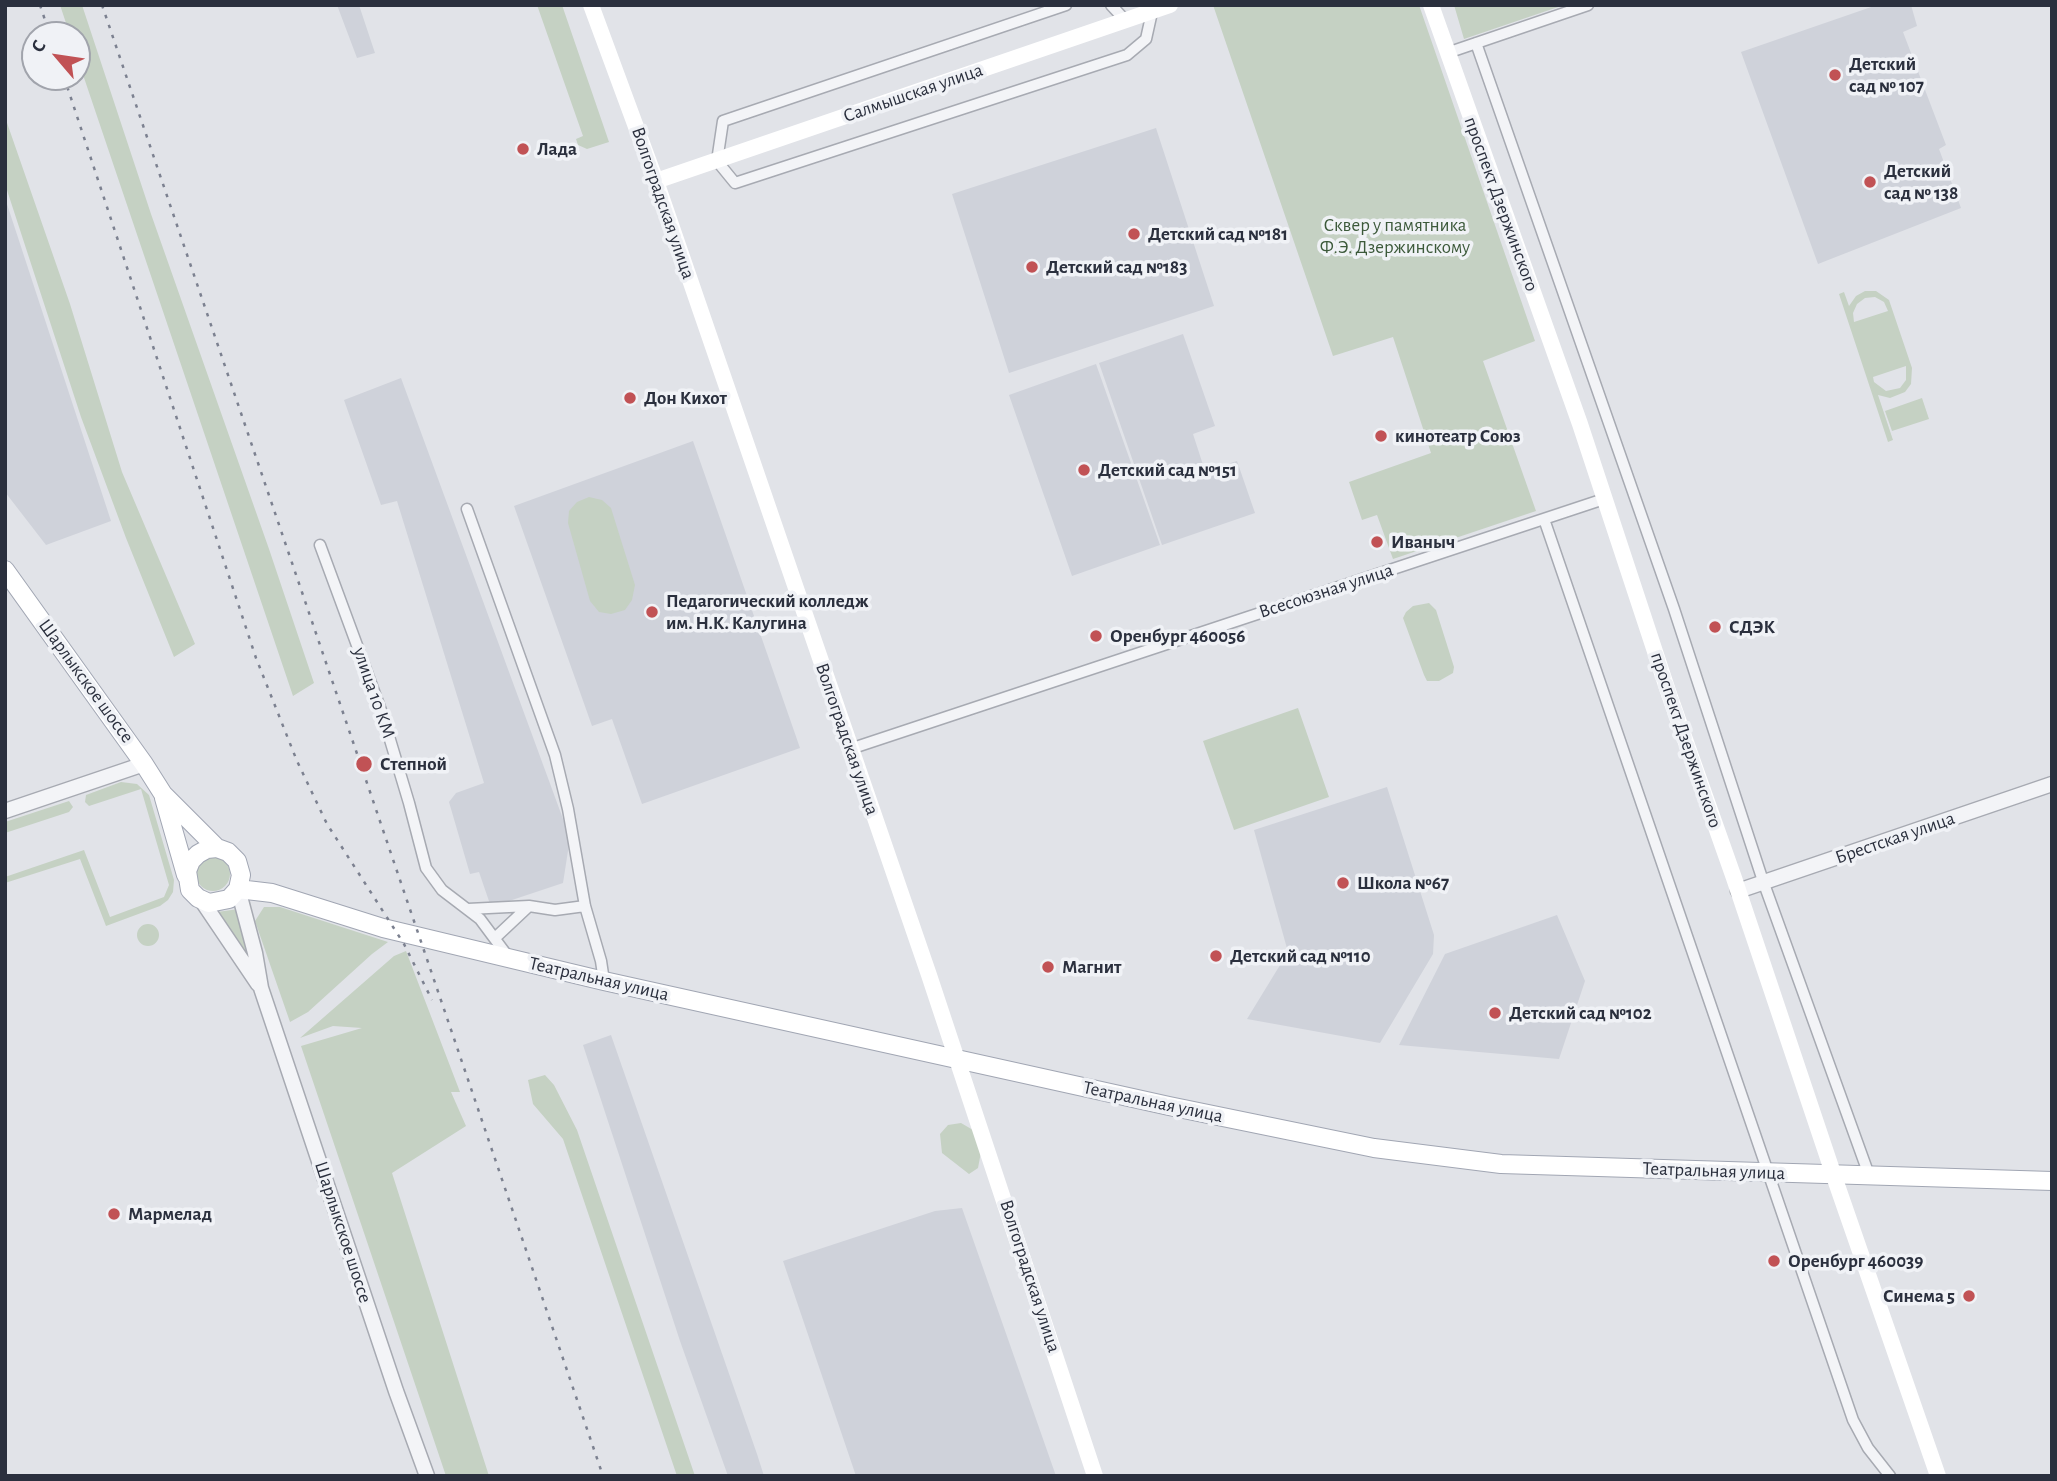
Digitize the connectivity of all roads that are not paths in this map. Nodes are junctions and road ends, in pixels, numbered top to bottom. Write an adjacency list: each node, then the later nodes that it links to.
1 (591, 5): 12 (main road, Волгоградская улица)
2 (1066, 5): 11 (street)
3 (1111, 5): 8 (street)
4 (1170, 5): 7 (main road, Салмышская улица)
5 (1432, 5): 10 (main road, проспект Дзержинского)
6 (1588, 5): 9 (street)
7 (1152, 12): 8 (main road, Салмышская улица); 11 (street)
8 (1125, 20): 11 (main road, Салмышская улица)
9 (1476, 43): 10 (street); 26 (street)
10 (1447, 53): 13 (main road, проспект Дзержинского)
11 (717, 161): 12 (main road, Салмышская улица)
12 (656, 181): 18 (main road, Волгоградская улица)
13 (1604, 499): 15 (street, Всесоюзная улица); 28 (main road, проспект Дзержинского)
14 (467, 509): 32 (street)
15 (1544, 519): 18 (street, Всесоюзная улица); 39 (street)
16 (320, 545): 33 (street, улица 10 КМ)
17 (5, 570): 19 (main road, Шарлыкское шоссе)
18 (850, 749): 38 (main road, Волгоградская улица)
19 (144, 764): 21 (main road, Шарлыкское шоссе); 22 (street)
20 (2052, 784): 26 (street, Брестская улица)
21 (163, 794): 23 (main road, Шарлыкское шоссе); 25 (main road, Шарлыкское шоссе)
22 (5, 810)
23 (217, 848): 24 (main road); 25 (main road)
24 (237, 861): 27 (main road); 29 (main road, Театральная улица)
25 (186, 876): 30 (main road)
26 (1763, 881): 28 (street, Брестская улица); 41 (street)
27 (238, 888): 29 (main road, Театральная улица); 30 (main road); 37 (street, Шарлыкское шоссе)
28 (1738, 891): 40 (main road, проспект Дзержинского)
29 (272, 893): 35 (main road, Театральная улица)
30 (202, 901): 37 (street, Шарлыкское шоссе)
31 (529, 906): 32 (street); 33 (street); 34 (street)
32 (585, 906): 36 (street)
33 (468, 909): 34 (street, улица 10 КМ)
34 (496, 937): 35 (street, улица 10 КМ)
35 (509, 958): 36 (main road, Театральная улица)
36 (604, 981): 38 (main road, Театральная улица)
37 (261, 988): 43 (street, Шарлыкское шоссе)
38 (958, 1060): 39 (main road, Театральная улица); 44 (main road, Волгоградская улица)
39 (1770, 1173): 40 (main road, Театральная улица); 45 (street)
40 (1833, 1174): 41 (main road, Театральная улица); 46 (main road, проспект Дзержинского)
41 (1868, 1175): 42 (main road, Театральная улица)
42 (2052, 1181)
43 (427, 1476)
44 (1096, 1476)
45 (1890, 1476)
46 (1938, 1476)

